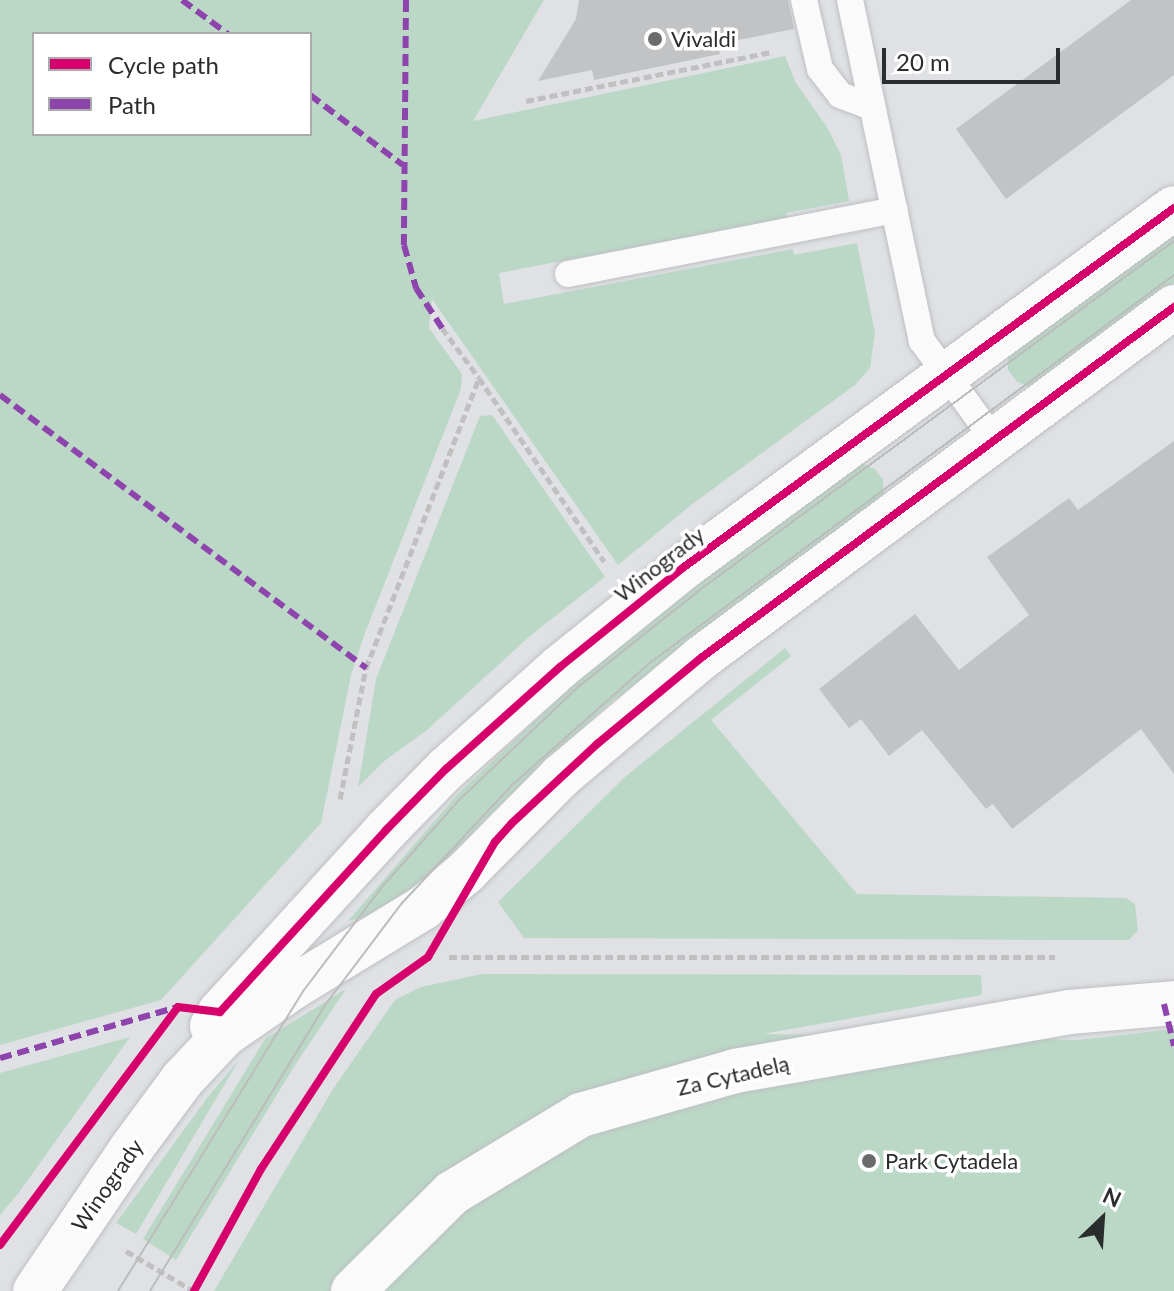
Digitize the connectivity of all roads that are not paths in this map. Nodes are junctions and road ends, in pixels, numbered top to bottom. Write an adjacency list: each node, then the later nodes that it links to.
1 (804, 0): 3 (lane)
2 (850, 0): 3 (lane)
3 (872, 107): 5 (lane)
4 (1174, 208): 8 (street, Winogrady)
5 (895, 210): 6 (lane); 8 (lane)
6 (568, 274)
7 (1174, 307): 9 (street, Winogrady)
8 (945, 374): 9 (lane); 11 (street, Winogrady)
9 (994, 440): 11 (street, Winogrady)
10 (1174, 1003): 13 (street, Za Cytadelą)
11 (182, 1080): 12 (street, Winogrady)
12 (35, 1291)
13 (353, 1291)

